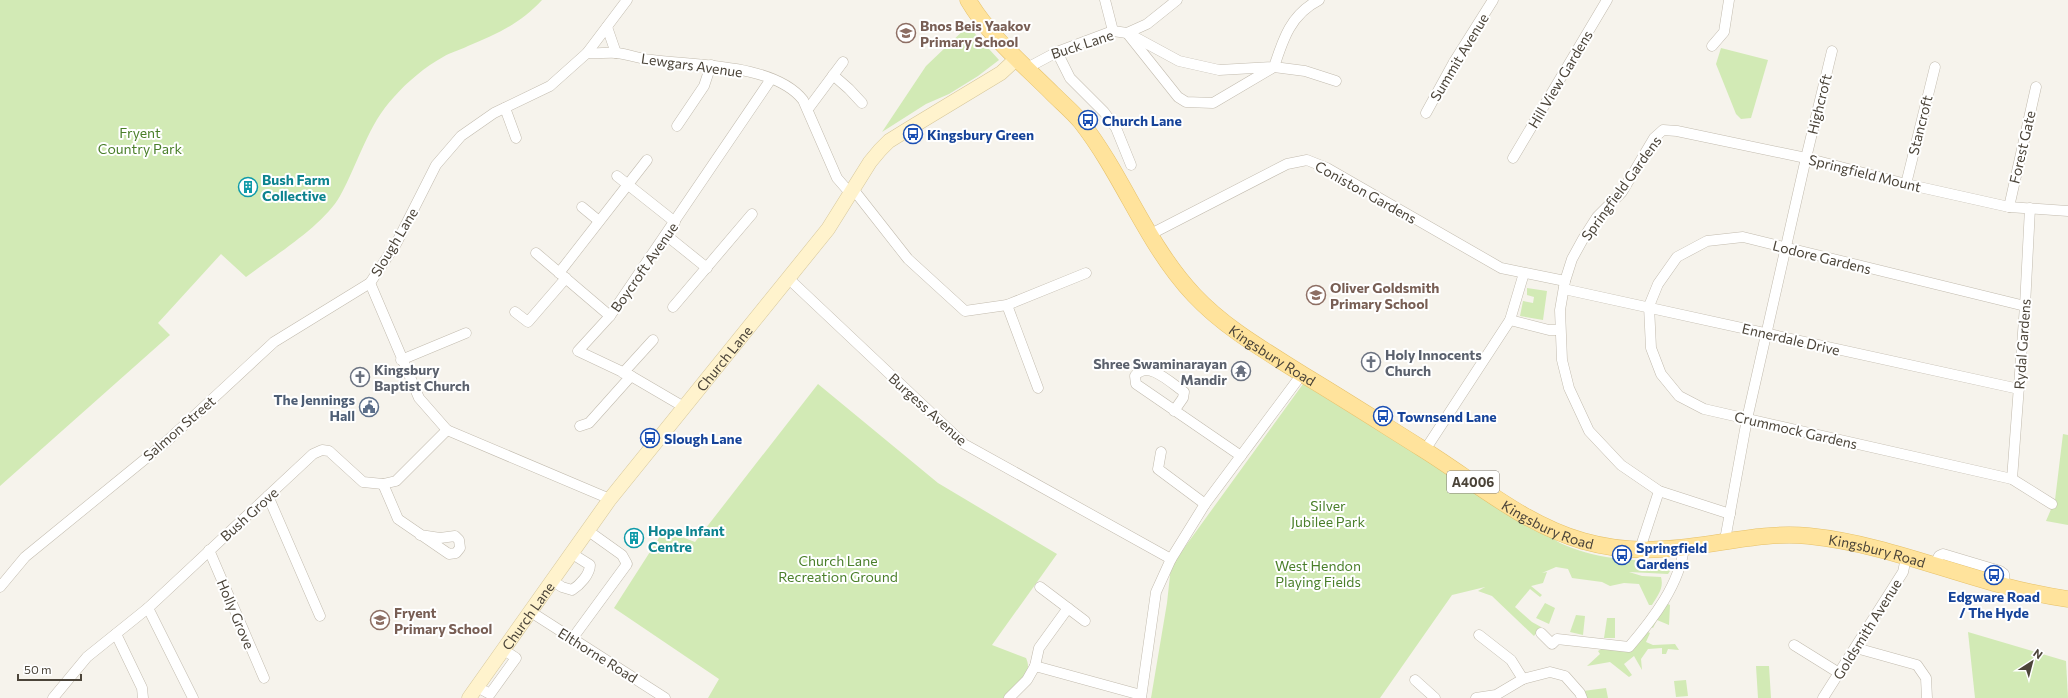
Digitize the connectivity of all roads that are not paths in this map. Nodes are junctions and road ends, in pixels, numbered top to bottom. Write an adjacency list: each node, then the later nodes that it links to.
1 (628, 0): 9 (street, Slough Lane)
2 (968, 0): 18 (main road, Kingsbury Road / A4006)
3 (1105, 0): 10 (street)
4 (1177, 0): 11 (street, Buck Lane)
5 (1320, 0): 20 (street)
6 (1493, 0): 29 (street, Summit Avenue)
7 (1607, 0): 33 (street, Hill View Gardens)
8 (1729, 0): 12 (street)
9 (608, 27): 15 (street, Slough Lane); 16 (street)
10 (1113, 31): 11 (street, Buck Lane); 14 (street, Buck Lane)
11 (1127, 33): 20 (street); 20 (street)
12 (1712, 46)
13 (1832, 51): 34 (street, Highcroft)
14 (1057, 52): 18 (street, Buck Lane); 36 (street)
15 (587, 53): 16 (street, Lewgars Avenue); 27 (street, Slough Lane)
16 (616, 53): 19 (street, Lewgars Avenue)
17 (844, 62): 22 (street)
18 (1021, 63): 40 (main road, Church Lane); 49 (main road, Kingsbury Road / A4006)
19 (711, 65): 23 (street, Lewgars Avenue); 30 (street)
20 (1274, 67): 24 (street)
21 (1935, 67): 39 (street, Stancroft)
22 (833, 76): 26 (street); 28 (street)
23 (771, 79): 28 (street, Lewgars Avenue); 47 (street, Boycroft Avenue)
24 (1336, 81)
25 (2036, 87): 42 (street, Forest Gate)
26 (862, 103)
27 (505, 108): 32 (street); 57 (street, Slough Lane)
28 (808, 109): 40 (street, Lewgars Avenue)
29 (1426, 113)
30 (677, 126)
31 (1663, 130): 34 (street, Springfield Mount); 58 (street, Springfield Gardens)
32 (516, 138)
33 (1512, 158)
34 (1806, 158): 39 (street, Springfield Mount); 50 (street, Highcroft)
35 (647, 160): 38 (street)
36 (1131, 165)
37 (618, 176): 38 (street)
38 (628, 184): 46 (street); 47 (street)
39 (1906, 184): 42 (street, Springfield Mount)
40 (852, 191): 56 (main road, Church Lane); 59 (street, Lewgars Avenue)
41 (582, 207): 46 (street)
42 (2008, 207): 43 (street, Springfield Mount)
43 (2030, 208): 44 (street, Springfield Mount); 61 (street, Rydal Gardens)
44 (2068, 211)
45 (752, 214): 52 (street)
46 (599, 221): 55 (street)
47 (675, 222): 48 (street, Boycroft Avenue)
48 (666, 235): 52 (street); 64 (street, Boycroft Avenue)
49 (1149, 235): 54 (street, Coniston Gardens); 71 (main road, Kingsbury Road / A4006)
50 (1786, 248): 60 (street, Lodore Gardens); 61 (street, Lodore Gardens); 68 (street, Highcroft)
51 (536, 253): 55 (street)
52 (706, 268): 62 (street)
53 (1086, 273): 59 (street)
54 (1524, 273): 58 (street, Coniston Gardens); 65 (street)
55 (562, 275): 63 (street); 64 (street)
56 (788, 279): 75 (main road, Church Lane); 99 (street, Burgess Avenue)
57 (370, 283): 70 (street, Slough Lane); 101 (street, Salmon Street)
58 (1564, 285): 60 (street, Ennerdale Drive); 66 (street, Springfield Gardens)
59 (1007, 305): 73 (street)
60 (1649, 306): 68 (street, Ennerdale Drive); 77 (street, Crummock Gardens)
61 (2026, 306): 74 (street, Rydal Gardens)
62 (673, 307)
63 (515, 312)
64 (610, 316): 72 (street, Boycroft Avenue)
65 (1510, 320): 66 (street); 80 (street)
66 (1559, 330): 85 (street, Springfield Gardens)
67 (466, 333): 70 (street)
68 (1766, 334): 74 (street, Ennerdale Drive); 77 (street, Highcroft)
69 (653, 340): 72 (street)
70 (401, 360): 79 (street, Slough Lane)
71 (1302, 374): 80 (main road, Kingsbury Road / A4006); 82 (street)
72 (627, 375): 75 (street, Boycroft Avenue); 78 (street)
73 (1038, 388)
74 (2019, 389): 83 (street, Rydal Gardens)
75 (684, 407): 87 (main road, Church Lane)
76 (1174, 410): 76 (street); 82 (street)
77 (1747, 419): 83 (street, Crummock Gardens); 90 (street, Highcroft)
78 (580, 426)
79 (447, 430): 84 (street, Bush Grove); 87 (street, Slough Lane)
80 (1425, 450): 96 (main road, Kingsbury Road / A4006)
81 (1161, 452): 88 (street)
82 (1241, 456): 88 (street)
83 (2012, 479): 89 (street, Crummock Gardens)
84 (383, 484): 86 (street, Bush Grove); 92 (street)
85 (1659, 491): 90 (street, Springfield Gardens); 96 (street)
86 (268, 496): 95 (street, Bush Grove); 107 (street)
87 (610, 499): 91 (main road, Church Lane)
88 (1205, 504): 99 (street)
89 (2052, 504)
90 (1730, 514): 93 (street, Highcroft)
91 (587, 530): 97 (main road, Church Lane); 112 (street)
92 (420, 535)
93 (1725, 540): 94 (main road, Kingsbury Road / A4006); 98 (main road, Kingsbury Road / A4006)
94 (1684, 547): 96 (main road, Kingsbury Road / A4006); 109 (street)
95 (209, 550): 104 (street, Bush Grove); 117 (street, Holly Grove)
96 (1640, 550)
97 (571, 553): 100 (main road, Church Lane); 100 (street)
98 (1906, 558): 103 (main road, Kingsbury Road / A4006); 114 (street, Goldsmith Avenue)
99 (1171, 560): 122 (street)
100 (553, 580): 106 (main road, Church Lane)
101 (0, 587)
102 (1040, 587): 105 (street)
103 (2068, 599)
104 (148, 608): 110 (street, Bush Grove); 126 (street)
105 (1068, 608): 108 (street); 115 (street)
106 (531, 612): 112 (street, Elthorne Road); 121 (main road, Church Lane)
107 (320, 616)
108 (1085, 621)
109 (1541, 633)
110 (116, 634): 120 (street, Bush Grove); 125 (street)
111 (1479, 635): 118 (street)
112 (572, 639): 127 (street, Elthorne Road)
113 (1794, 645): 116 (street)
114 (1856, 648): 116 (street, Goldsmith Avenue); 133 (street)
115 (1035, 666): 122 (street); 128 (street)
116 (1839, 673): 132 (street, Goldsmith Avenue)
117 (264, 678)
118 (1523, 679): 130 (street); 131 (street)
119 (1415, 680): 129 (street)
120 (61, 687): 123 (street, Bush Grove); 124 (street, Bush Grove)
121 (473, 692)
122 (1141, 696)
123 (53, 698)
124 (56, 698)
125 (143, 698)
126 (193, 698)
127 (665, 698)
128 (1009, 698)
129 (1435, 698)
130 (1476, 698)
131 (1582, 698)
132 (1823, 698)
133 (1927, 698)

